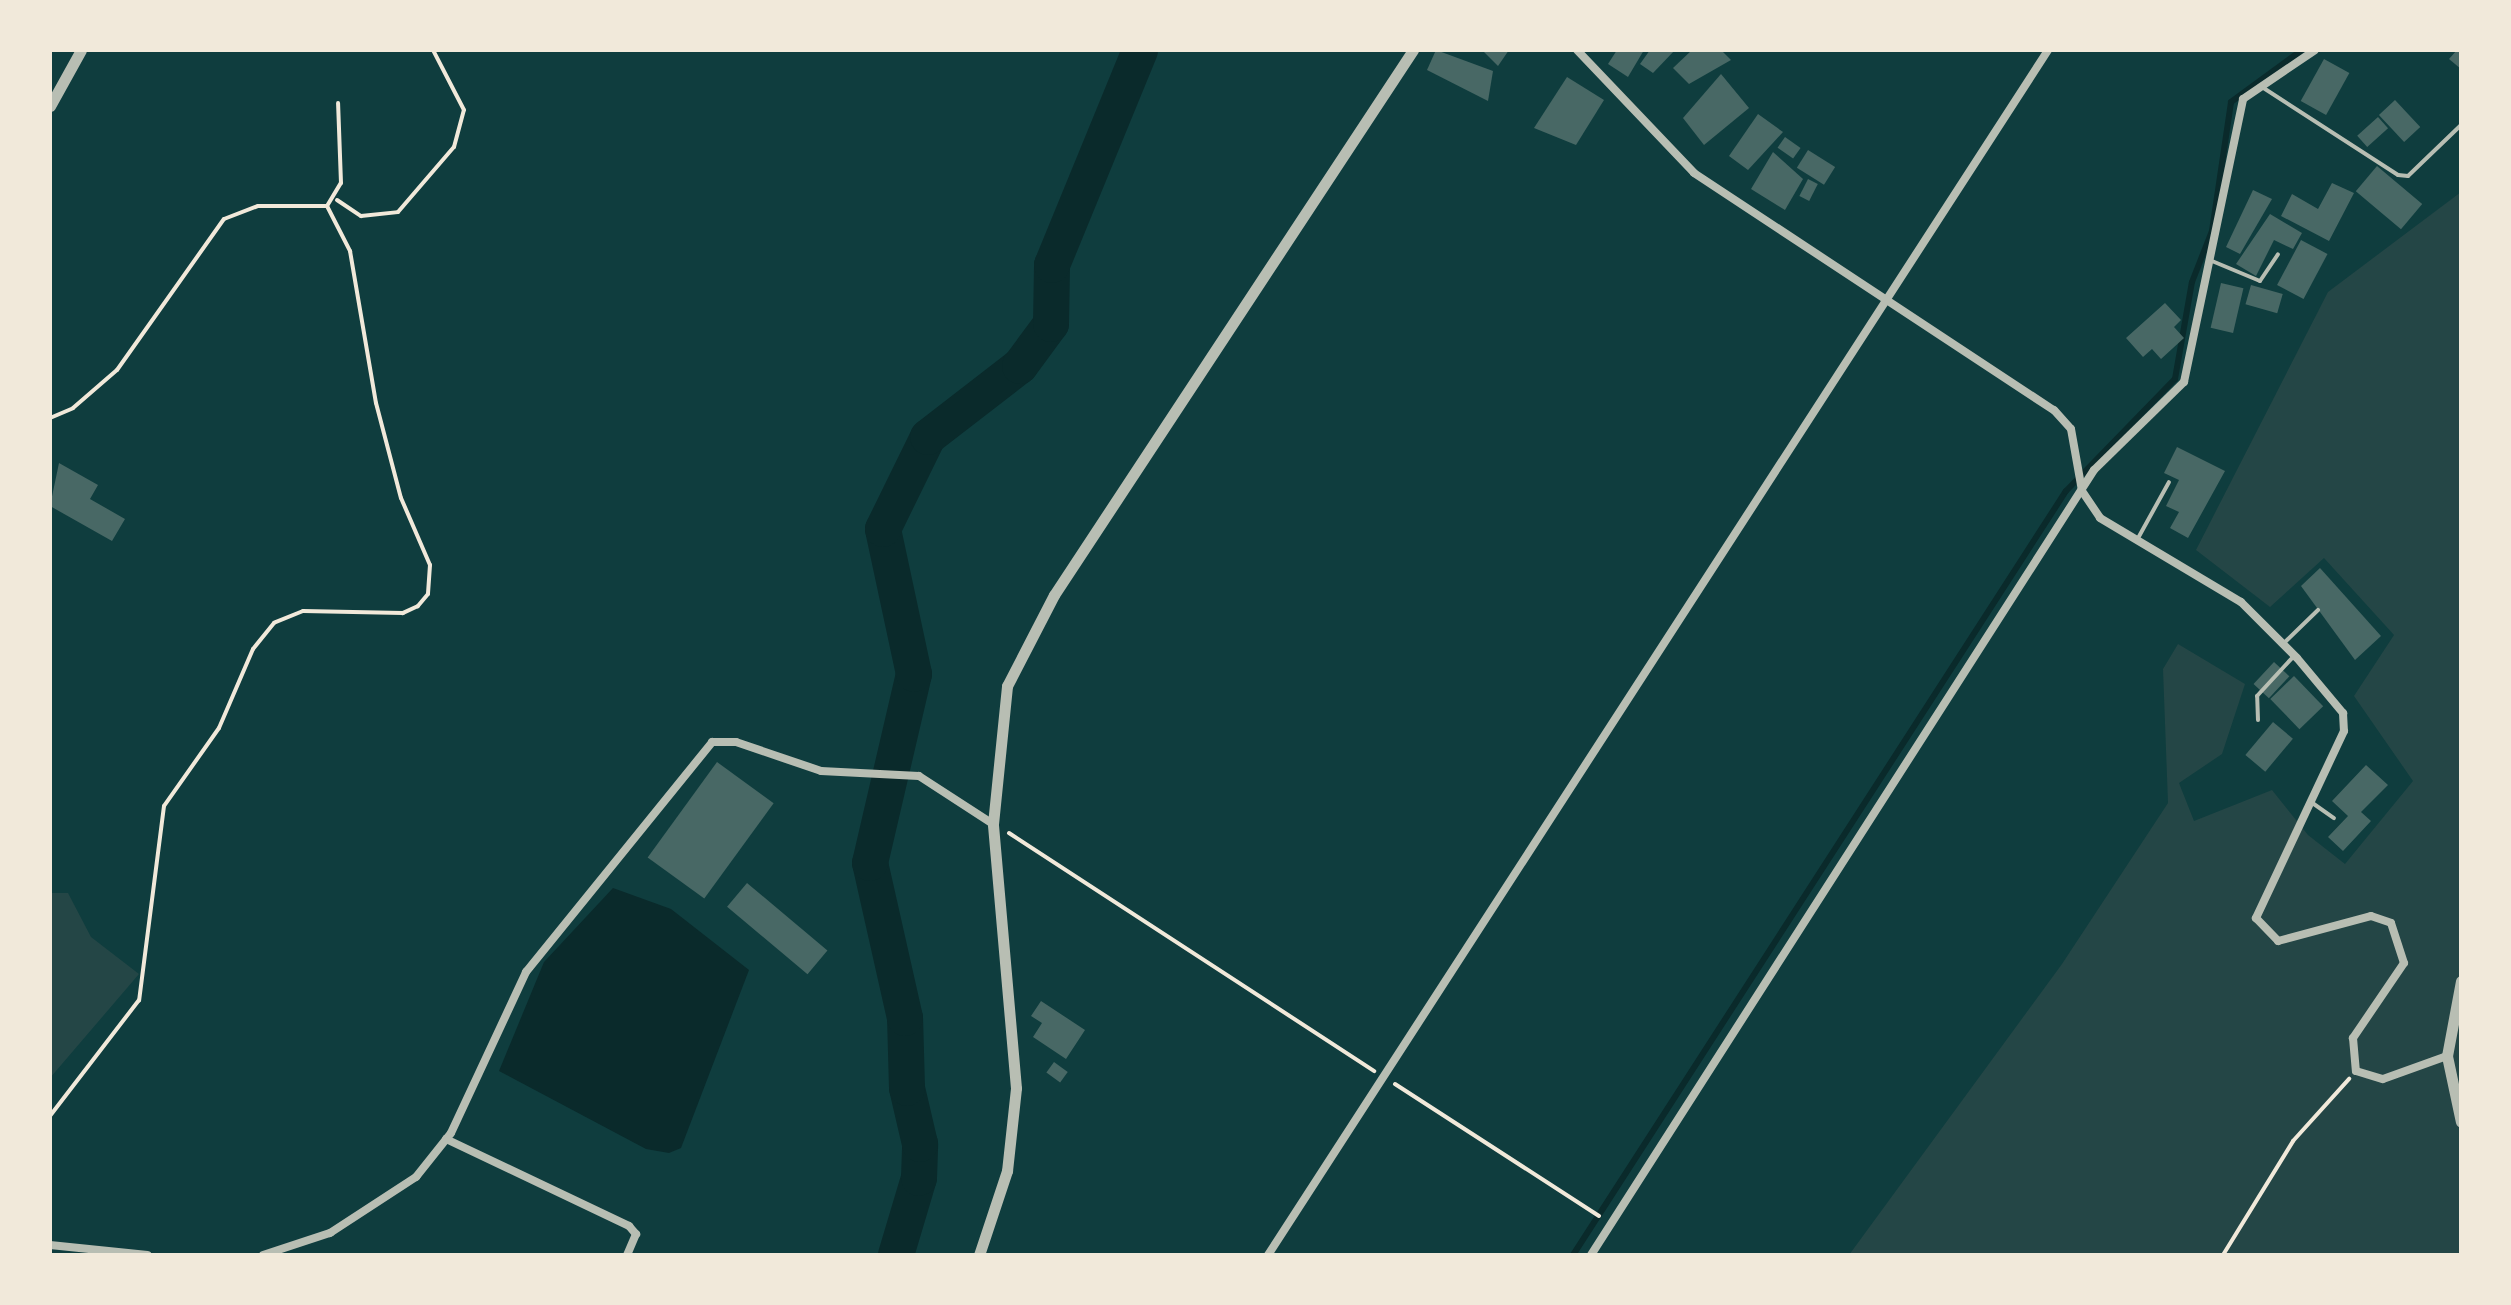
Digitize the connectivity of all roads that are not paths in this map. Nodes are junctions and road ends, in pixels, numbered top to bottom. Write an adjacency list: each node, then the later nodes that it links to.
1 (81, 50): 7 (street)
2 (1413, 50): 21 (street)
3 (1577, 50): 11 (street)
4 (2048, 50): 11 (street)
5 (2315, 50): 6 (street)
6 (2262, 87): 8 (lane); 10 (street)
7 (50, 106)
8 (2461, 125)
9 (2278, 254): 10 (lane)
10 (2210, 260): 13 (street)
11 (1889, 301): 13 (street); 31 (street)
12 (2169, 482): 14 (lane)
13 (2082, 491): 14 (street); 32 (street)
14 (2137, 540): 16 (street)
15 (2318, 610): 16 (lane)
16 (2283, 644): 17 (street)
17 (2294, 655): 18 (lane); 19 (street)
18 (2258, 720)
19 (2311, 802): 20 (lane); 23 (street)
20 (2334, 818)
21 (993, 824): 25 (street); 30 (street)
22 (2461, 981): 23 (street)
23 (2447, 1056): 24 (street)
24 (2461, 1122)
25 (446, 1139): 28 (street); 29 (street)
26 (50, 1245): 27 (street)
27 (147, 1255)
28 (263, 1255)
29 (627, 1255)
30 (979, 1255)
31 (1268, 1255)
32 (1591, 1255)

